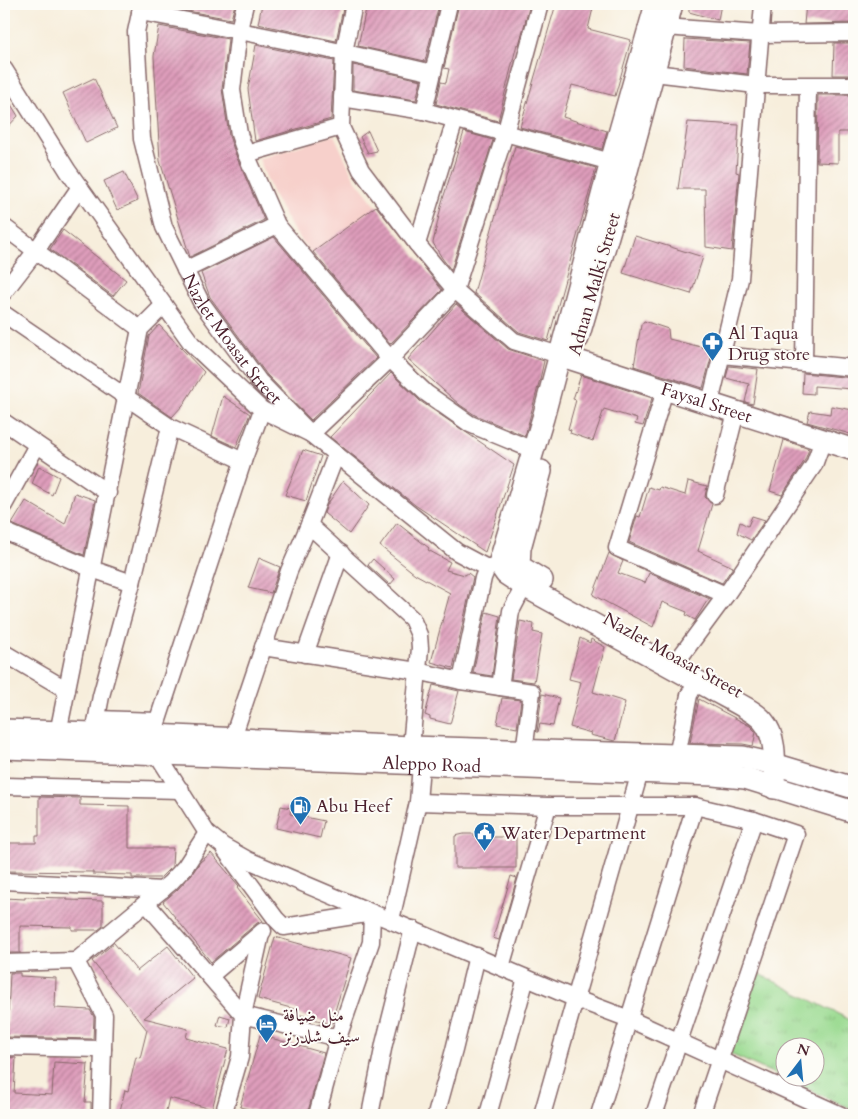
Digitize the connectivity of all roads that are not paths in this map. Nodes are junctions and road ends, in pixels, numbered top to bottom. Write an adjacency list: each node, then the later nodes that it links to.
1 (245, 4): 10 (street)
2 (354, 4): 13 (street)
3 (450, 4): 16 (street)
4 (540, 4): 24 (street)
5 (656, 4): 15 (main road, Adnan Malki Street)
6 (672, 4): 9 (main road, Adnan Malki Street)
7 (763, 4): 12 (street)
8 (141, 8): 10 (street); 32 (street, Nazlet Moasat Street)
9 (665, 27): 12 (street); 15 (main road, Adnan Malki Street)
10 (239, 30): 13 (street); 25 (street)
11 (854, 33): 12 (street)
12 (760, 34): 17 (street)
13 (344, 52): 16 (street); 20 (street)
14 (4, 69): 27 (street)
15 (646, 71): 17 (street); 26 (main road, Adnan Malki Street); 39 (main road, Adnan Malki Street)
16 (433, 73): 21 (street)
17 (756, 84): 19 (street); 38 (street)
18 (854, 85): 19 (street)
19 (808, 86): 41 (street)
20 (342, 98): 21 (street); 23 (street)
21 (424, 111): 22 (street)
22 (455, 120): 24 (street); 30 (street)
23 (341, 127): 25 (street); 30 (street)
24 (505, 134): 26 (street); 33 (street)
25 (246, 154): 28 (street)
26 (611, 162): 39 (main road, Adnan Malki Street)
27 (80, 188): 31 (street); 35 (street)
28 (278, 225): 32 (street); 40 (street)
29 (4, 227): 31 (street)
30 (417, 244): 33 (street)
31 (36, 252): 34 (street); 37 (street)
32 (185, 270): 50 (street, Nazlet Moasat Street)
33 (455, 290): 39 (street); 40 (street)
34 (4, 292)
35 (164, 306): 37 (street); 46 (street)
36 (4, 314): 44 (street)
37 (140, 330): 44 (street)
38 (722, 355): 41 (street); 45 (street)
39 (565, 358): 43 (main road, Faysal Street); 53 (main road, Adnan Malki Street); 64 (main road, Adnan Malki Street)
40 (390, 359): 50 (street); 53 (street)
41 (804, 363): 42 (street)
42 (854, 368)
43 (665, 390): 45 (main road, Faysal Street); 66 (street)
44 (127, 398): 49 (street); 57 (street)
45 (710, 404): 47 (main road, Faysal Street)
46 (262, 410): 50 (street); 56 (street)
47 (736, 412): 51 (main road, Faysal Street); 58 (street)
48 (4, 422): 52 (street)
49 (170, 427): 56 (street); 65 (street)
50 (311, 434): 55 (street, Nazlet Moasat Street)
51 (823, 440): 54 (main road, Faysal Street); 66 (street)
52 (37, 445): 57 (street); 59 (street)
53 (533, 450): 64 (main road, Adnan Malki Street)
54 (854, 450)
55 (336, 455): 60 (street); 64 (street, Nazlet Moasat Street)
56 (243, 462): 79 (street)
57 (108, 493): 63 (street)
58 (715, 495)
59 (4, 505)
60 (309, 525): 62 (street); 67 (street)
61 (4, 530): 63 (street)
62 (340, 553): 69 (street); 71 (street)
63 (92, 569): 65 (street); 75 (street)
64 (507, 571): 70 (main road, Nazlet Moasat Street); 72 (street); 73 (main road, Nazlet Moasat Street); 74 (street)
65 (132, 583): 76 (street)
66 (726, 595): 70 (street)
67 (263, 647): 69 (street); 80 (street)
68 (4, 653): 75 (street)
69 (305, 654): 71 (street)
70 (678, 660): 85 (main road, Nazlet Moasat Street)
71 (417, 671): 72 (street); 83 (street)
72 (461, 680): 74 (street)
73 (697, 681): 84 (street); 85 (main road, Nazlet Moasat Street)
74 (500, 687): 82 (street)
75 (67, 690): 78 (street)
76 (95, 726): 78 (main road, Aleppo Road); 79 (main road, Aleppo Road)
77 (4, 730): 78 (main road, Aleppo Road)
78 (58, 733)
79 (156, 736): 80 (main road, Aleppo Road); 81 (main road, Aleppo Road); 89 (street)
80 (230, 747): 83 (main road, Aleppo Road)
81 (4, 748)
82 (524, 751): 83 (main road, Aleppo Road); 84 (main road, Aleppo Road)
83 (416, 756): 86 (main road, Aleppo Road); 91 (street)
84 (677, 756): 85 (main road, Aleppo Road)
85 (781, 766): 88 (main road, Aleppo Road); 90 (main road, Nazlet Moasat Street)
86 (640, 772): 90 (main road, Aleppo Road); 92 (street)
87 (4, 786): 89 (street)
88 (854, 788)
89 (181, 790): 97 (street)
90 (781, 790): 95 (main road, Aleppo Road)
91 (418, 802): 93 (street); 104 (street)
92 (630, 805): 93 (street); 94 (street); 113 (street)
93 (548, 806): 110 (street)
94 (695, 806): 96 (street); 115 (street)
95 (854, 812)
96 (754, 820): 117 (street); 120 (street)
97 (207, 833): 98 (street); 100 (street)
98 (222, 846): 102 (street); 103 (street)
99 (4, 881): 100 (street)
100 (162, 890): 101 (street)
101 (146, 902): 108 (street); 111 (street)
102 (372, 913): 103 (street); 104 (street); 116 (street)
103 (276, 919): 106 (street)
104 (391, 920): 105 (street)
105 (413, 929): 107 (street); 124 (street)
106 (261, 934): 111 (street); 114 (street)
107 (477, 956): 110 (street); 125 (street)
108 (76, 961): 109 (street); 119 (street)
109 (4, 963)
110 (501, 967): 112 (street)
111 (210, 976): 114 (street)
112 (526, 978): 113 (street); 126 (street)
113 (576, 999): 115 (street); 127 (street)
114 (242, 1015): 116 (street); 122 (street)
115 (629, 1019): 117 (street); 128 (street)
116 (338, 1038): 123 (street)
117 (678, 1042): 120 (street); 129 (street)
118 (4, 1047): 119 (street)
119 (103, 1049): 121 (street)
120 (720, 1060): 130 (street); 131 (street)
121 (101, 1115)
122 (223, 1115)
123 (317, 1115)
124 (370, 1115)
125 (436, 1115)
126 (488, 1115)
127 (542, 1115)
128 (599, 1115)
129 (654, 1115)
130 (702, 1115)
131 (840, 1115)

